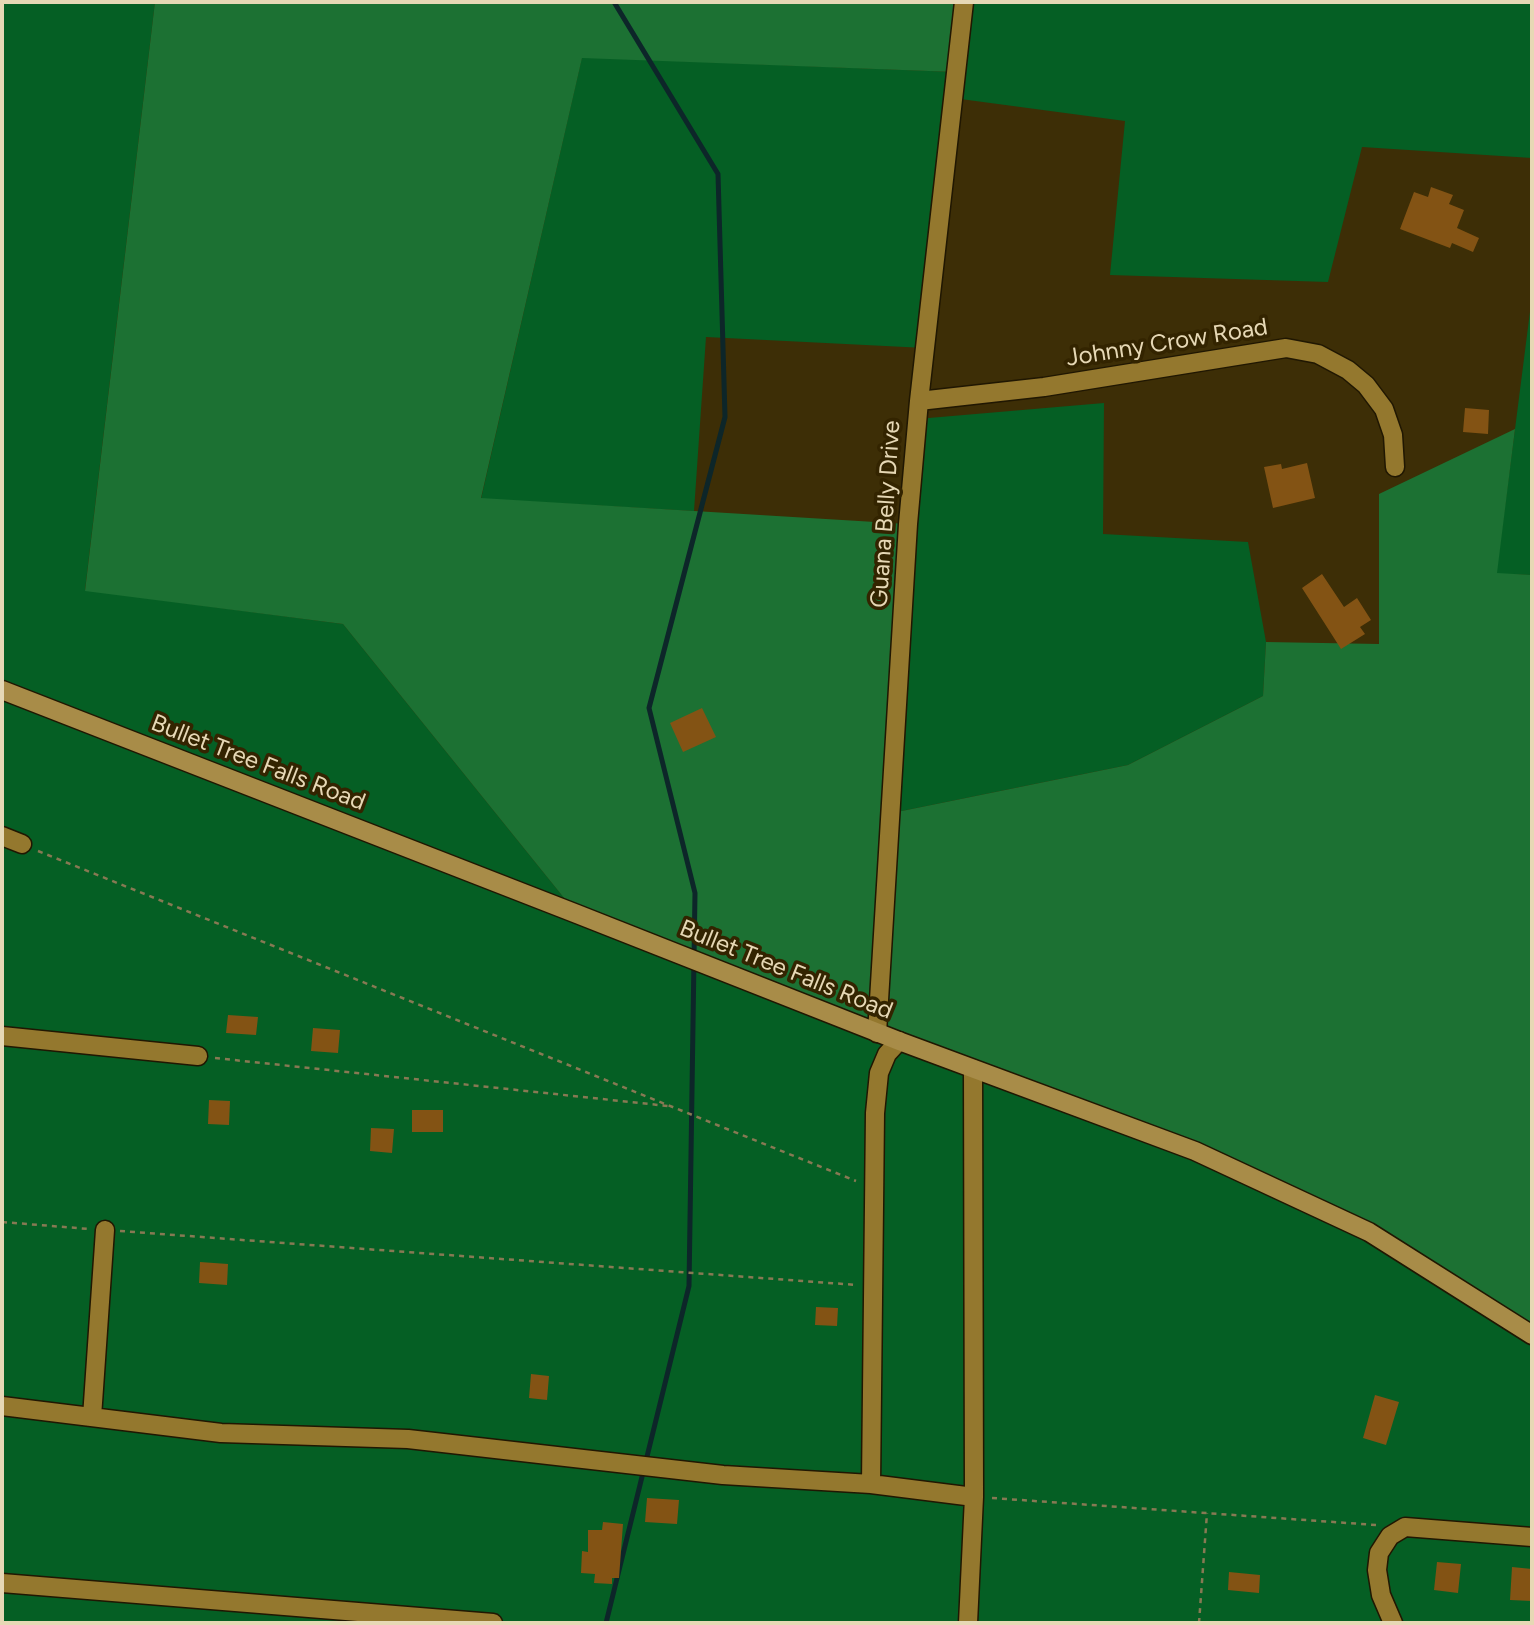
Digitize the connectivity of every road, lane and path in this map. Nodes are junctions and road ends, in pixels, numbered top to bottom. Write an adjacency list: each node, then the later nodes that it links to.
1 (964, 2): 2 (street, Guana Belly Drive)
2 (919, 401): 3 (street, Johnny Crow Road); 7 (street, Guana Belly Drive)
3 (1395, 467)
4 (2, 690): 7 (main road, Bullet Tree Falls Road)
5 (2, 836): 6 (street)
6 (22, 844): 12 (path)
7 (877, 1032): 9 (main road, Bullet Tree Falls Road)
8 (2, 1036): 10 (street)
9 (899, 1041): 11 (main road, Bullet Tree Falls Road); 13 (street)
10 (198, 1056): 12 (path)
11 (973, 1069): 17 (main road, Bullet Tree Falls Road); 21 (street)
12 (671, 1106): 13 (path)
13 (875, 1188): 16 (street)
14 (2, 1222): 15 (path)
15 (105, 1230): 16 (path); 19 (street)
16 (874, 1287): 20 (street)
17 (1532, 1335)
18 (2, 1406): 19 (street)
19 (92, 1417): 20 (street)
20 (872, 1484): 21 (street)
21 (974, 1497): 22 (path); 27 (street)
22 (1207, 1513): 23 (path); 28 (path)
23 (1405, 1527): 24 (street); 29 (street)
24 (1532, 1537)
25 (2, 1583): 26 (street)
26 (493, 1623)
27 (968, 1623)
28 (1199, 1623)
29 (1393, 1623)

